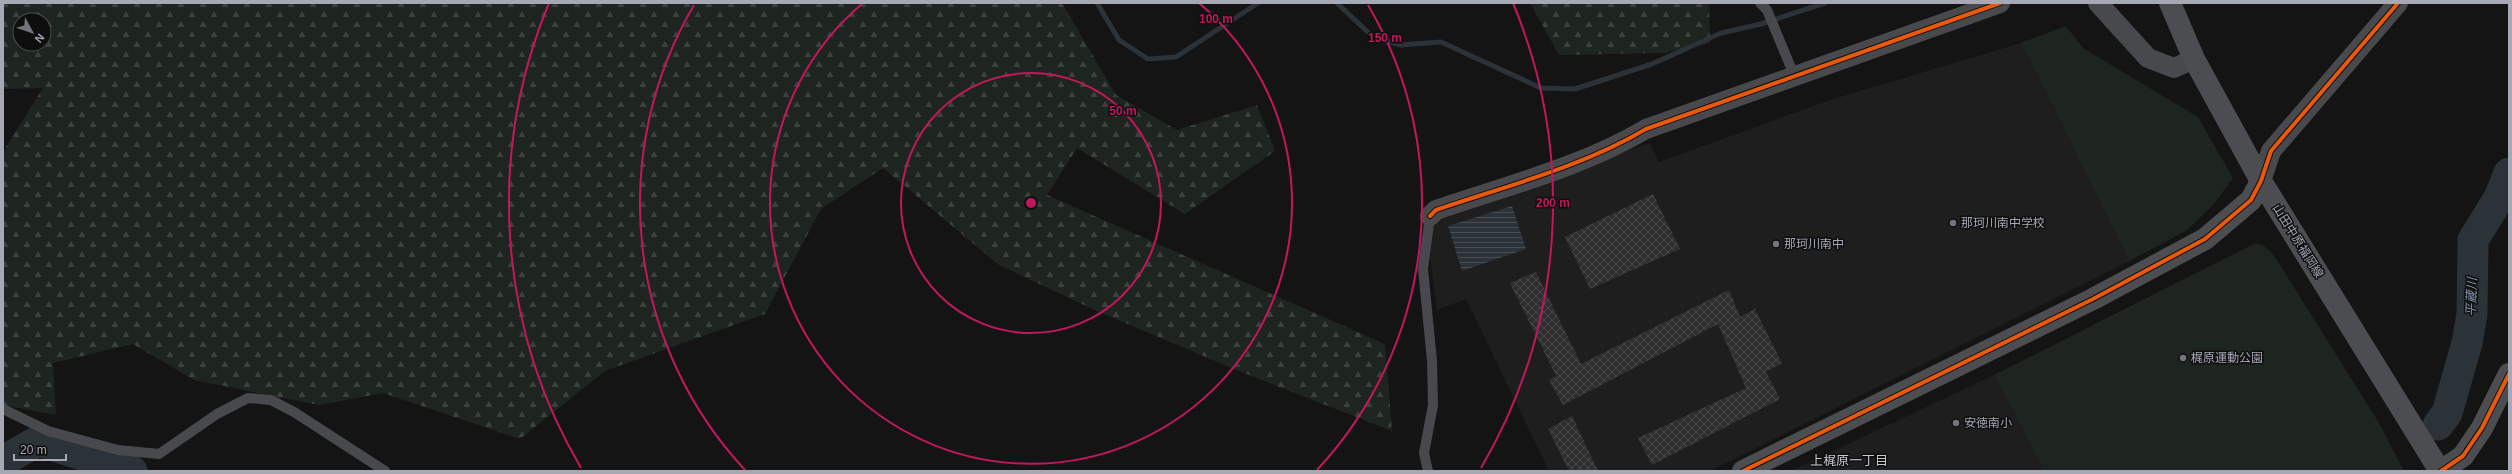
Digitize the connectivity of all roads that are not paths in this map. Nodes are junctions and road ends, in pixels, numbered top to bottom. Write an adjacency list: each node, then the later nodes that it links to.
1 (1760, 3): 7 (lane)
2 (2000, 3): 7 (street)
3 (2098, 3): 6 (street)
4 (2170, 3): 6 (street, 山田中原福岡線)
5 (2398, 3): 8 (street)
6 (2194, 59): 8 (street, 山田中原福岡線)
7 (1794, 75): 9 (street)
8 (2261, 180): 12 (street, 山田中原福岡線); 15 (street)
9 (1430, 216): 14 (lane)
10 (2509, 374): 12 (street)
11 (3, 409): 13 (lane)
12 (2438, 466)
13 (385, 471)
14 (1428, 471)
15 (1743, 471)

